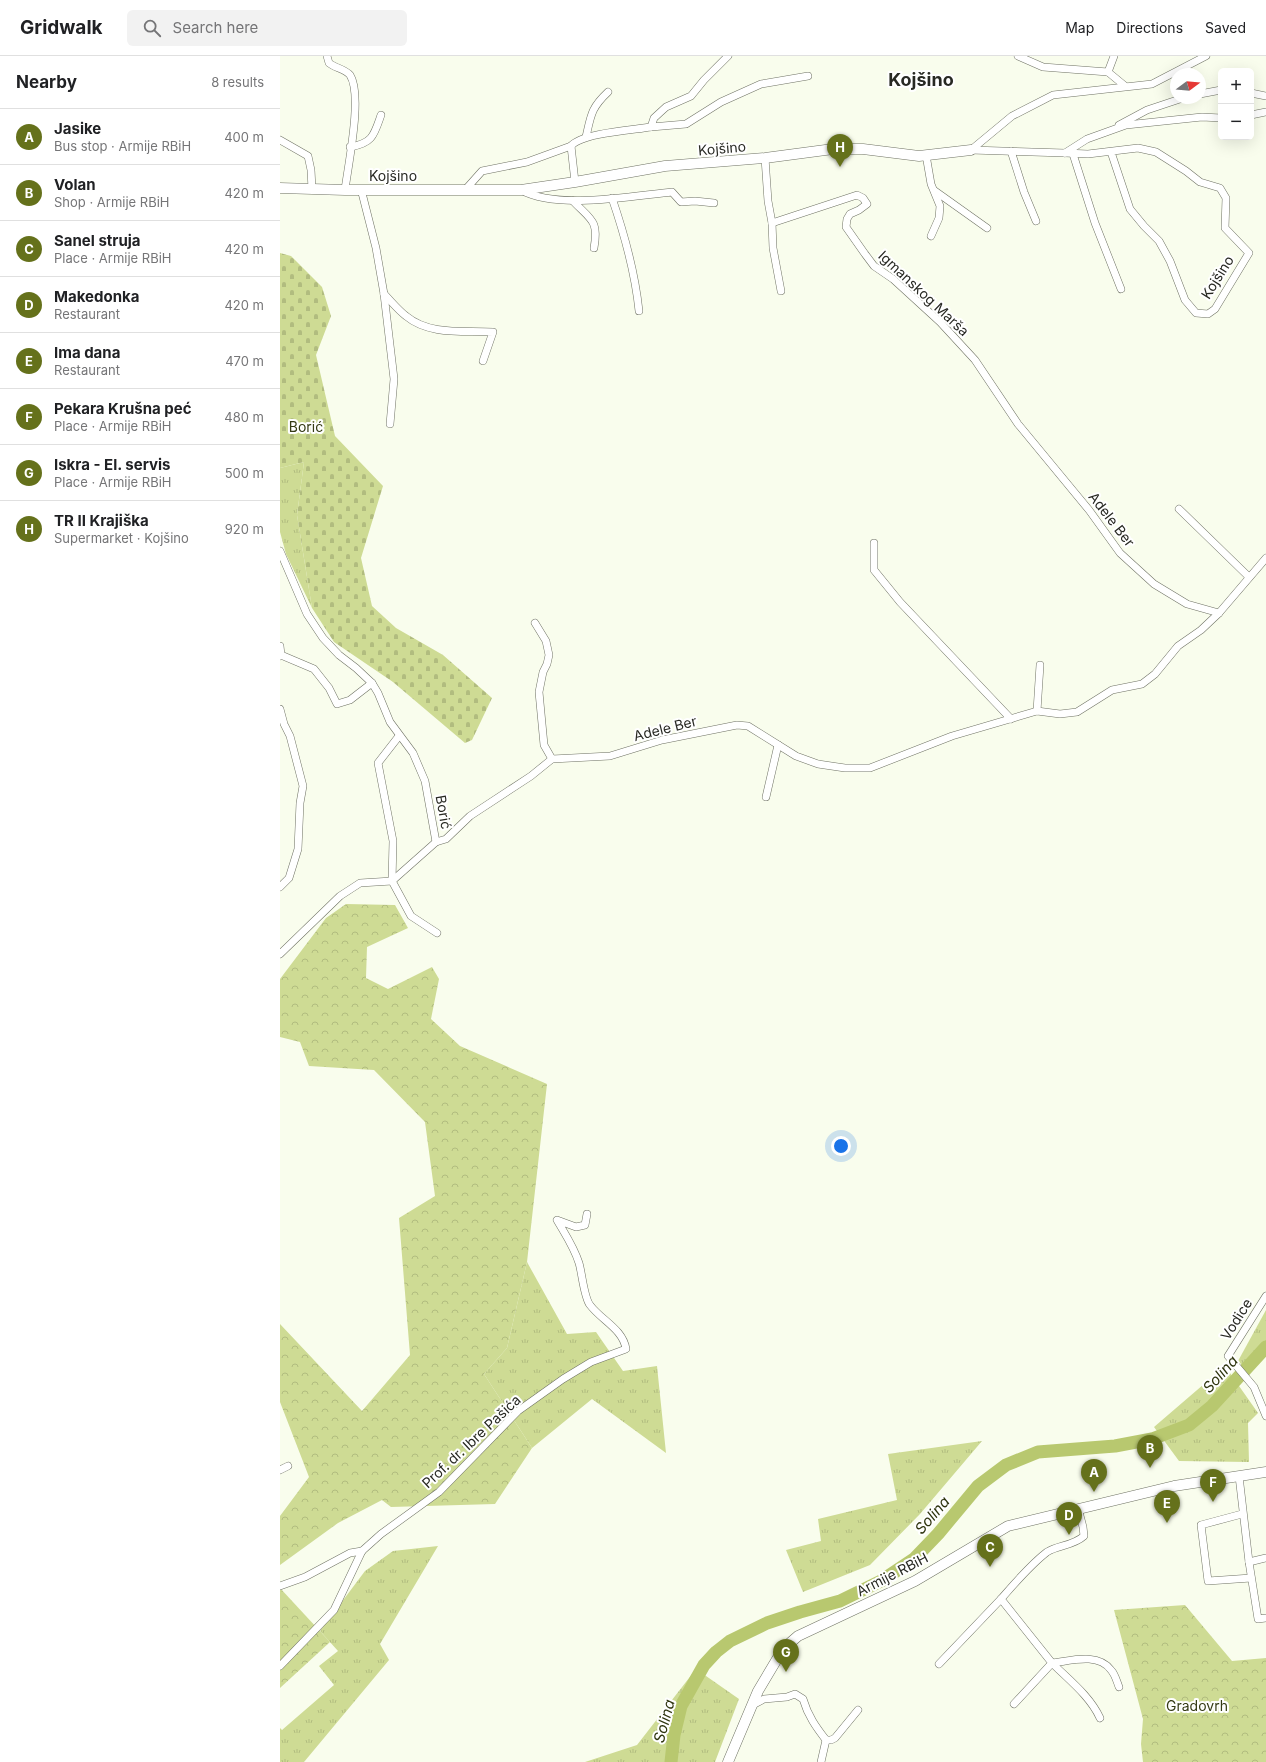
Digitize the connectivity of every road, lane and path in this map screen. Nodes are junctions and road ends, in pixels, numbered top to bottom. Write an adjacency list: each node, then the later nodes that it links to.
1 (327, 56): 24 (street, Kojšino)
2 (728, 56): 19 (street)
3 (1018, 56): 6 (street)
4 (1114, 56): 6 (street)
5 (1206, 56): 8 (street)
6 (1108, 72): 8 (street)
7 (808, 76): 19 (street)
8 (1125, 86): 25 (street)
9 (1218, 91): 11 (street)
10 (608, 92): 21 (street)
11 (1206, 93)
12 (1254, 94): 13 (street)
13 (1266, 96)
14 (1170, 102): 20 (street)
15 (1266, 112): 16 (street)
16 (1254, 114)
17 (381, 116): 24 (street)
18 (1218, 118): 20 (street)
19 (651, 127): 21 (street)
20 (1113, 130): 28 (street)
21 (586, 137): 23 (street)
22 (280, 140): 34 (street)
23 (572, 146): 32 (street); 36 (street)
24 (350, 147): 37 (street, Kojšino)
25 (971, 150): 26 (street, Kojšino); 30 (street, Kojšino)
26 (1011, 151): 28 (street, Kojšino); 43 (street)
27 (1111, 152): 27 (street, Kojšino); 29 (street, Kojšino)
28 (1065, 153): 29 (street, Kojšino)
29 (1073, 154): 48 (street)
30 (926, 155): 31 (street, Kojšino); 39 (street)
31 (765, 158): 32 (street, Kojšino); 44 (street)
32 (575, 182): 38 (street, Kojšino)
33 (280, 188): 34 (street, Kojšino)
34 (312, 189): 37 (street, Kojšino)
35 (361, 189): 36 (street, Kojšino); 37 (street, Kojšino); 50 (street, Kojšino)
36 (466, 189): 38 (street, Kojšino)
37 (345, 190)
38 (521, 190): 41 (street, Kojšino)
39 (935, 191): 45 (street); 46 (street)
40 (612, 198): 41 (street, Kojšino); 42 (street, Kojšino); 51 (street)
41 (573, 201): 47 (street)
42 (714, 204)
43 (1036, 221)
44 (772, 223): 49 (street); 54 (street, Igmanskog Marša)
45 (987, 228)
46 (931, 236)
47 (594, 248)
48 (1121, 289)
49 (781, 291)
50 (384, 294): 52 (street); 53 (street, Kojšino)
51 (639, 311)
52 (483, 361)
53 (390, 424)
54 (1038, 449): 60 (street, Adele Ber)
55 (1179, 509): 59 (street)
56 (874, 543): 68 (street)
57 (280, 551): 65 (street, Borić)
58 (1266, 558): 59 (street, Adele Ber)
59 (1249, 577): 60 (street, Adele Ber)
60 (1219, 613): 67 (street, Adele Ber)
61 (535, 623): 72 (street)
62 (280, 646): 63 (street)
63 (281, 656): 65 (street)
64 (1040, 665): 67 (street)
65 (372, 684): 70 (street, Borić)
66 (280, 709): 69 (street)
67 (1037, 711): 68 (street, Adele Ber)
68 (1011, 719): 71 (street, Adele Ber)
69 (282, 724): 76 (street)
70 (399, 736): 74 (street, Borić); 75 (street)
71 (778, 745): 72 (street, Adele Ber); 73 (street)
72 (552, 759): 74 (street)
73 (766, 796)
74 (436, 842): 75 (street, Borić)
75 (392, 881): 77 (street); 78 (street)
76 (280, 887)
77 (437, 933)
78 (280, 954)
79 (587, 1214): 89 (street, Prof. dr. Ibre Pašića)
80 (1266, 1296): 81 (street, Vodice)
81 (1264, 1405): 82 (street)
82 (1266, 1416)
83 (288, 1466): 84 (street)
84 (280, 1470)
85 (1266, 1472): 86 (street, Armije RBiH)
86 (1239, 1476): 87 (street, Armije RBiH); 88 (street)
87 (1078, 1508): 94 (street); 101 (street, Armije RBiH)
88 (1242, 1514): 91 (street); 92 (street)
89 (362, 1551): 93 (street, Prof. dr. Ibre Pašića); 98 (street, Prof. dr. Ibre Pašića)
90 (1266, 1558): 91 (street)
91 (1249, 1562): 92 (street)
92 (1251, 1578): 95 (street)
93 (280, 1586)
94 (1001, 1599): 96 (street); 97 (street)
95 (1266, 1618)
96 (939, 1664)
97 (1052, 1664): 99 (street); 100 (street); 103 (street)
98 (280, 1666)
99 (1119, 1687)
100 (1014, 1704)
101 (751, 1706): 104 (street); 105 (street, Armije RBiH)
102 (858, 1710): 104 (street)
103 (1100, 1718)
104 (826, 1740): 106 (street)
105 (728, 1762)
106 (821, 1762)

